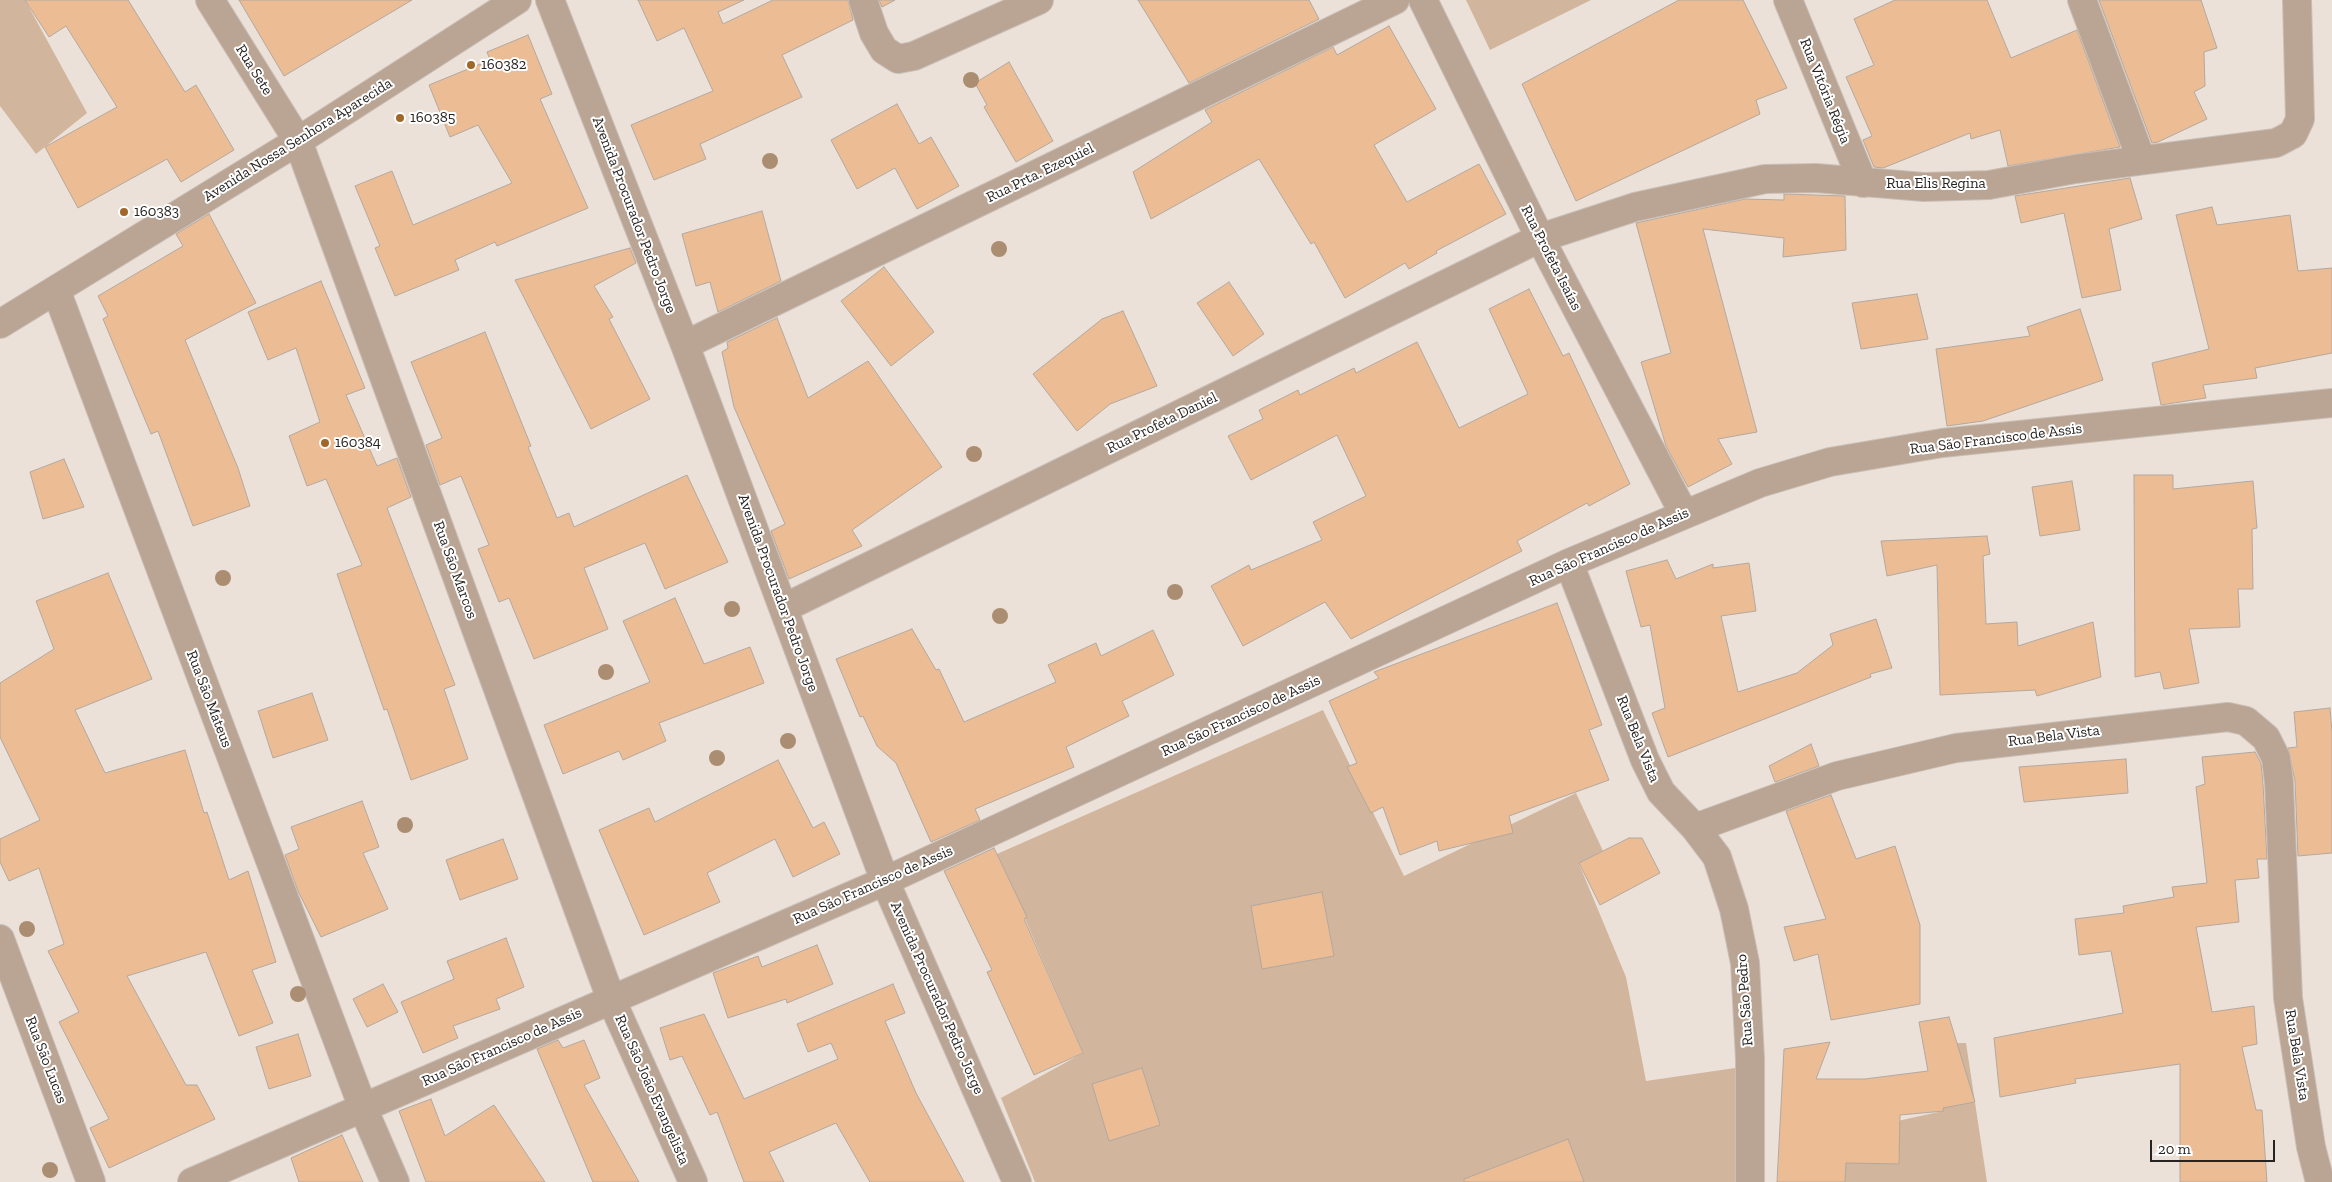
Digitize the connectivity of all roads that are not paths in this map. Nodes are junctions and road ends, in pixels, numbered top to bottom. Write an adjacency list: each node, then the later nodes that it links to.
1 (210, 0): 11 (street, Rua Sete)
2 (517, 0): 11 (street, Avenida Nossa Senhora Aparecida)
3 (550, 0): 17 (street, Avenida Procurador Pedro Jorge)
4 (863, 0): 5 (street)
5 (1040, 0)
6 (1395, 0): 17 (street, Rua Prta. Ezequiel)
7 (1423, 0): 14 (street, Rua Profeta Isaías)
8 (1788, 0): 13 (street, Rua Vitória Régia)
9 (2082, 0): 12 (street)
10 (2297, 0): 12 (street, Rua Elis Regina)
11 (298, 141): 15 (street, Avenida Nossa Senhora Aparecida); 25 (street, Rua São Marcos)
12 (2141, 159): 13 (street, Rua Elis Regina)
13 (1863, 182): 14 (street, Rua Elis Regina)
14 (1540, 238): 19 (street, Rua Profeta Isaías); 21 (street, Rua Profeta Daniel)
15 (56, 290): 16 (street, Avenida Nossa Senhora Aparecida); 26 (street, Rua São Mateus)
16 (0, 324)
17 (685, 345): 21 (street, Avenida Procurador Pedro Jorge)
18 (2332, 403): 19 (street, Rua São Francisco de Assis)
19 (1684, 514): 20 (street, Rua São Francisco de Assis)
20 (1568, 563): 22 (street, Rua Bela Vista); 23 (street, Rua São Francisco de Assis)
21 (784, 608): 23 (street, Avenida Procurador Pedro Jorge)
22 (1695, 828): 32 (street, Rua São Pedro); 33 (street, Rua Bela Vista)
23 (885, 881): 25 (street, Rua São Francisco de Assis); 31 (street, Avenida Procurador Pedro Jorge)
24 (0, 939): 27 (street, Rua São Lucas)
25 (611, 999): 26 (street, Rua São Francisco de Assis); 30 (street, Rua São João Evangelista)
26 (363, 1108): 28 (street, Rua São Francisco de Assis); 29 (street, Rua São Mateus)
27 (91, 1182)
28 (192, 1182)
29 (395, 1182)
30 (693, 1182)
31 (1017, 1182)
32 (1750, 1182)
33 (2320, 1182)

